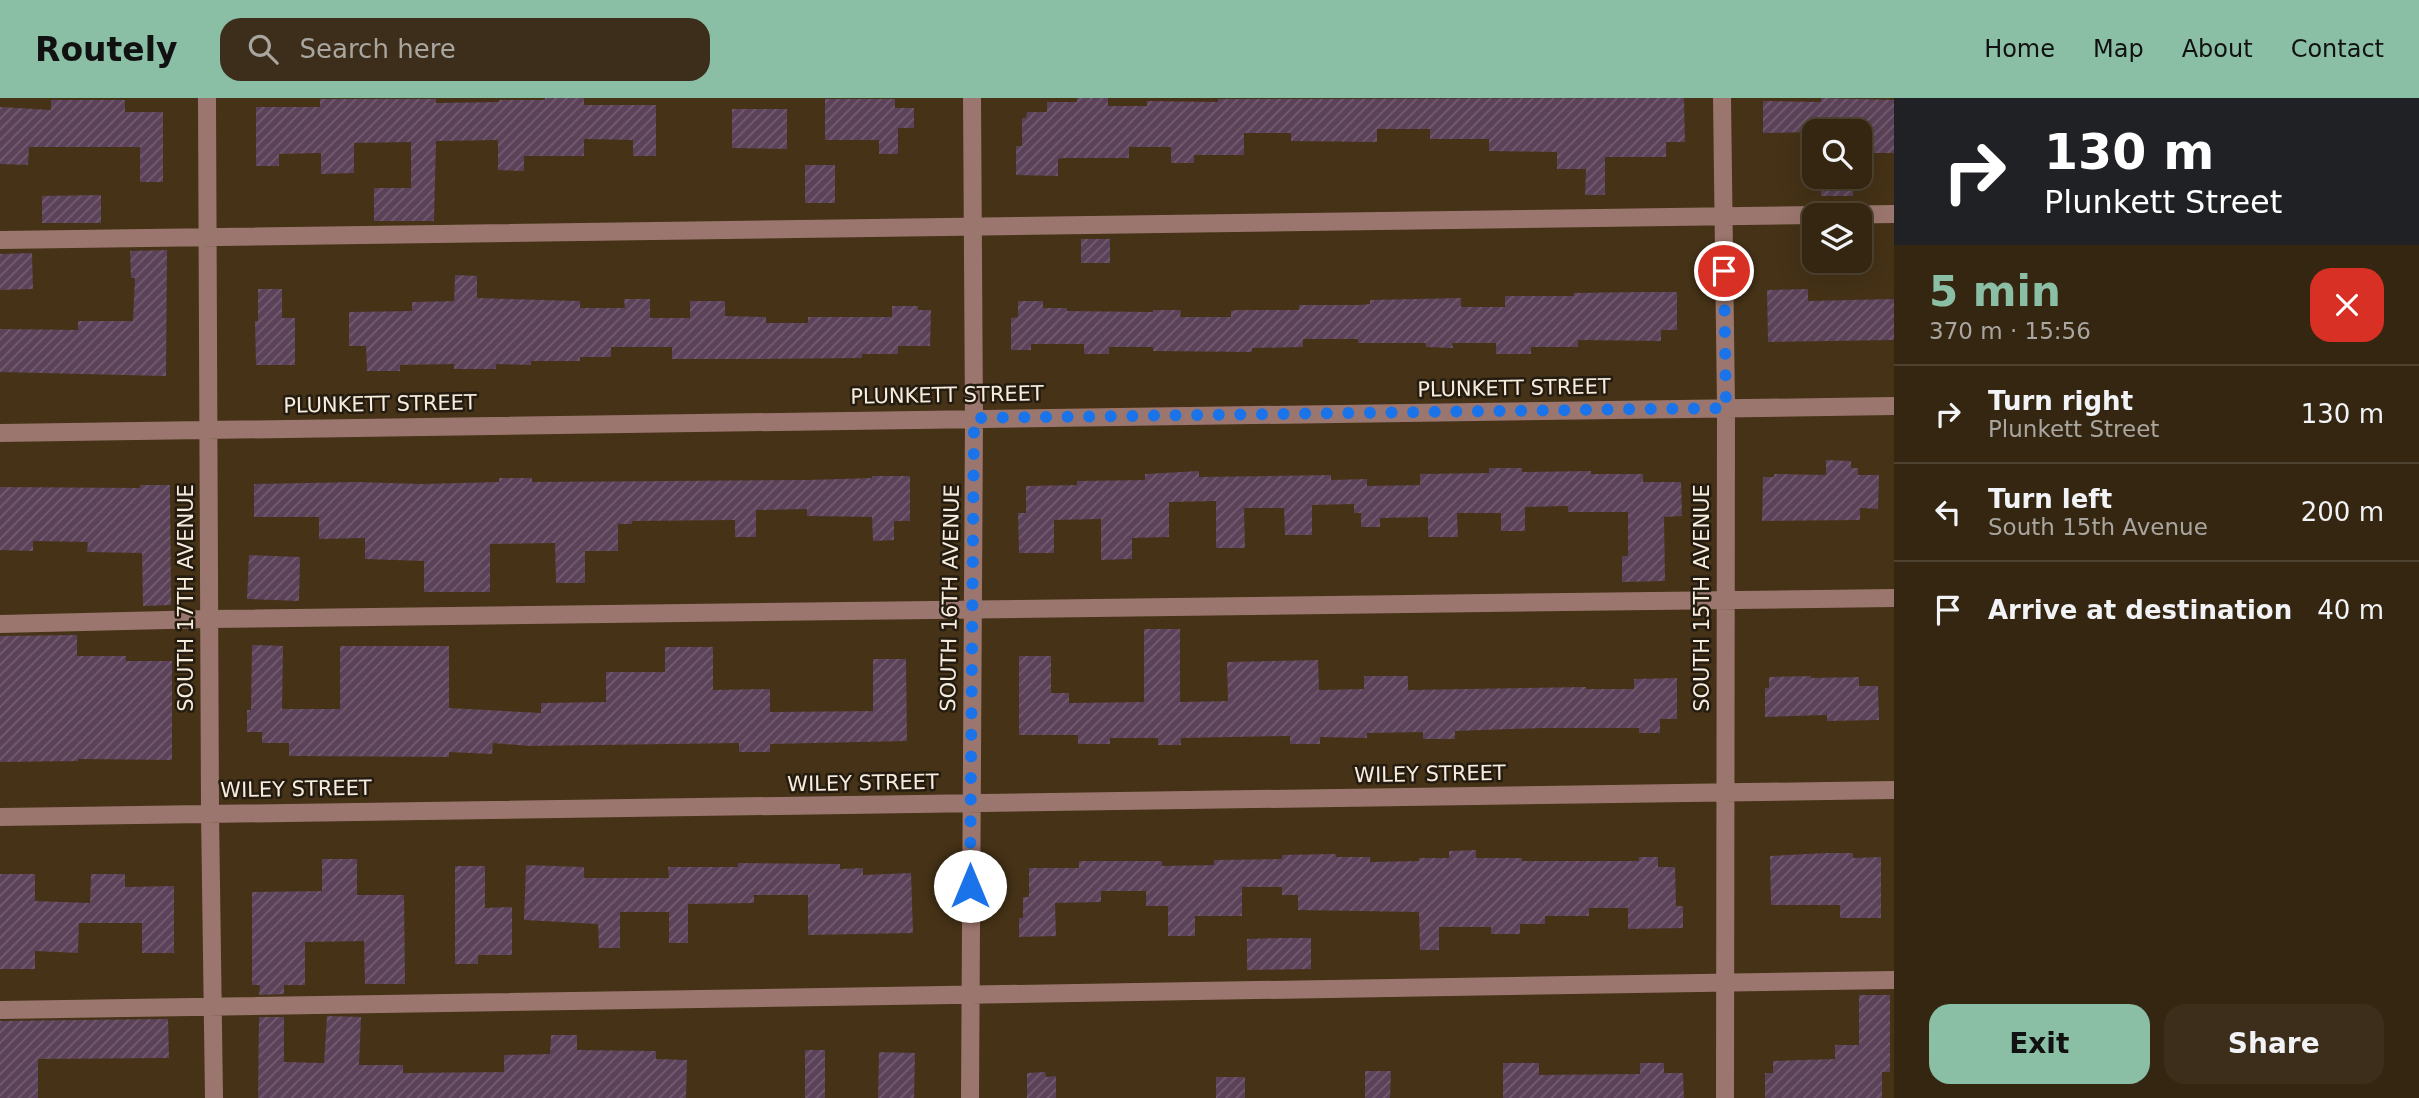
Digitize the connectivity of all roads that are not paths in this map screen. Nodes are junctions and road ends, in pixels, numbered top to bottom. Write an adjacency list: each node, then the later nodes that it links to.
1 (207, 98): 7 (street, SOUTH 17TH AVENUE)
2 (972, 98): 6 (street, SOUTH 16TH AVENUE)
3 (1722, 98): 5 (street, SOUTH 15TH AVENUE)
4 (1894, 214): 5 (street)
5 (1723, 216): 6 (street); 10 (street, SOUTH 15TH AVENUE)
6 (973, 226): 7 (street); 11 (street, SOUTH 16TH AVENUE)
7 (208, 237): 8 (street); 12 (street, SOUTH 17TH AVENUE)
8 (0, 240)
9 (1894, 406): 10 (street, PLUNKETT STREET)
10 (1726, 408): 11 (street, PLUNKETT STREET); 15 (street, SOUTH 15TH AVENUE)
11 (974, 418): 12 (street, PLUNKETT STREET); 16 (street, SOUTH 16TH AVENUE)
12 (209, 429): 13 (street, PLUNKETT STREET); 17 (street, SOUTH 17TH AVENUE)
13 (0, 433)
14 (1894, 598): 15 (street)
15 (1725, 600): 16 (street); 20 (street, SOUTH 15TH AVENUE)
16 (972, 609): 17 (street); 21 (street, SOUTH 16TH AVENUE)
17 (209, 619): 18 (street); 22 (street, SOUTH 17TH AVENUE)
18 (0, 624)
19 (1894, 790): 20 (street, WILEY STREET)
20 (1725, 792): 21 (street, WILEY STREET); 25 (street, SOUTH 15TH AVENUE)
21 (970, 804): 22 (street, WILEY STREET); 26 (street, SOUTH 16TH AVENUE)
22 (210, 813): 23 (street, WILEY STREET); 27 (street, SOUTH 17TH AVENUE)
23 (0, 817)
24 (1894, 980): 25 (street)
25 (1725, 982): 26 (street); 31 (street, SOUTH 15TH AVENUE)
26 (970, 995): 27 (street); 30 (street, SOUTH 16TH AVENUE)
27 (213, 1007): 28 (street); 29 (street, SOUTH 17TH AVENUE)
28 (0, 1010)
29 (214, 1098)
30 (970, 1098)
31 (1725, 1098)

